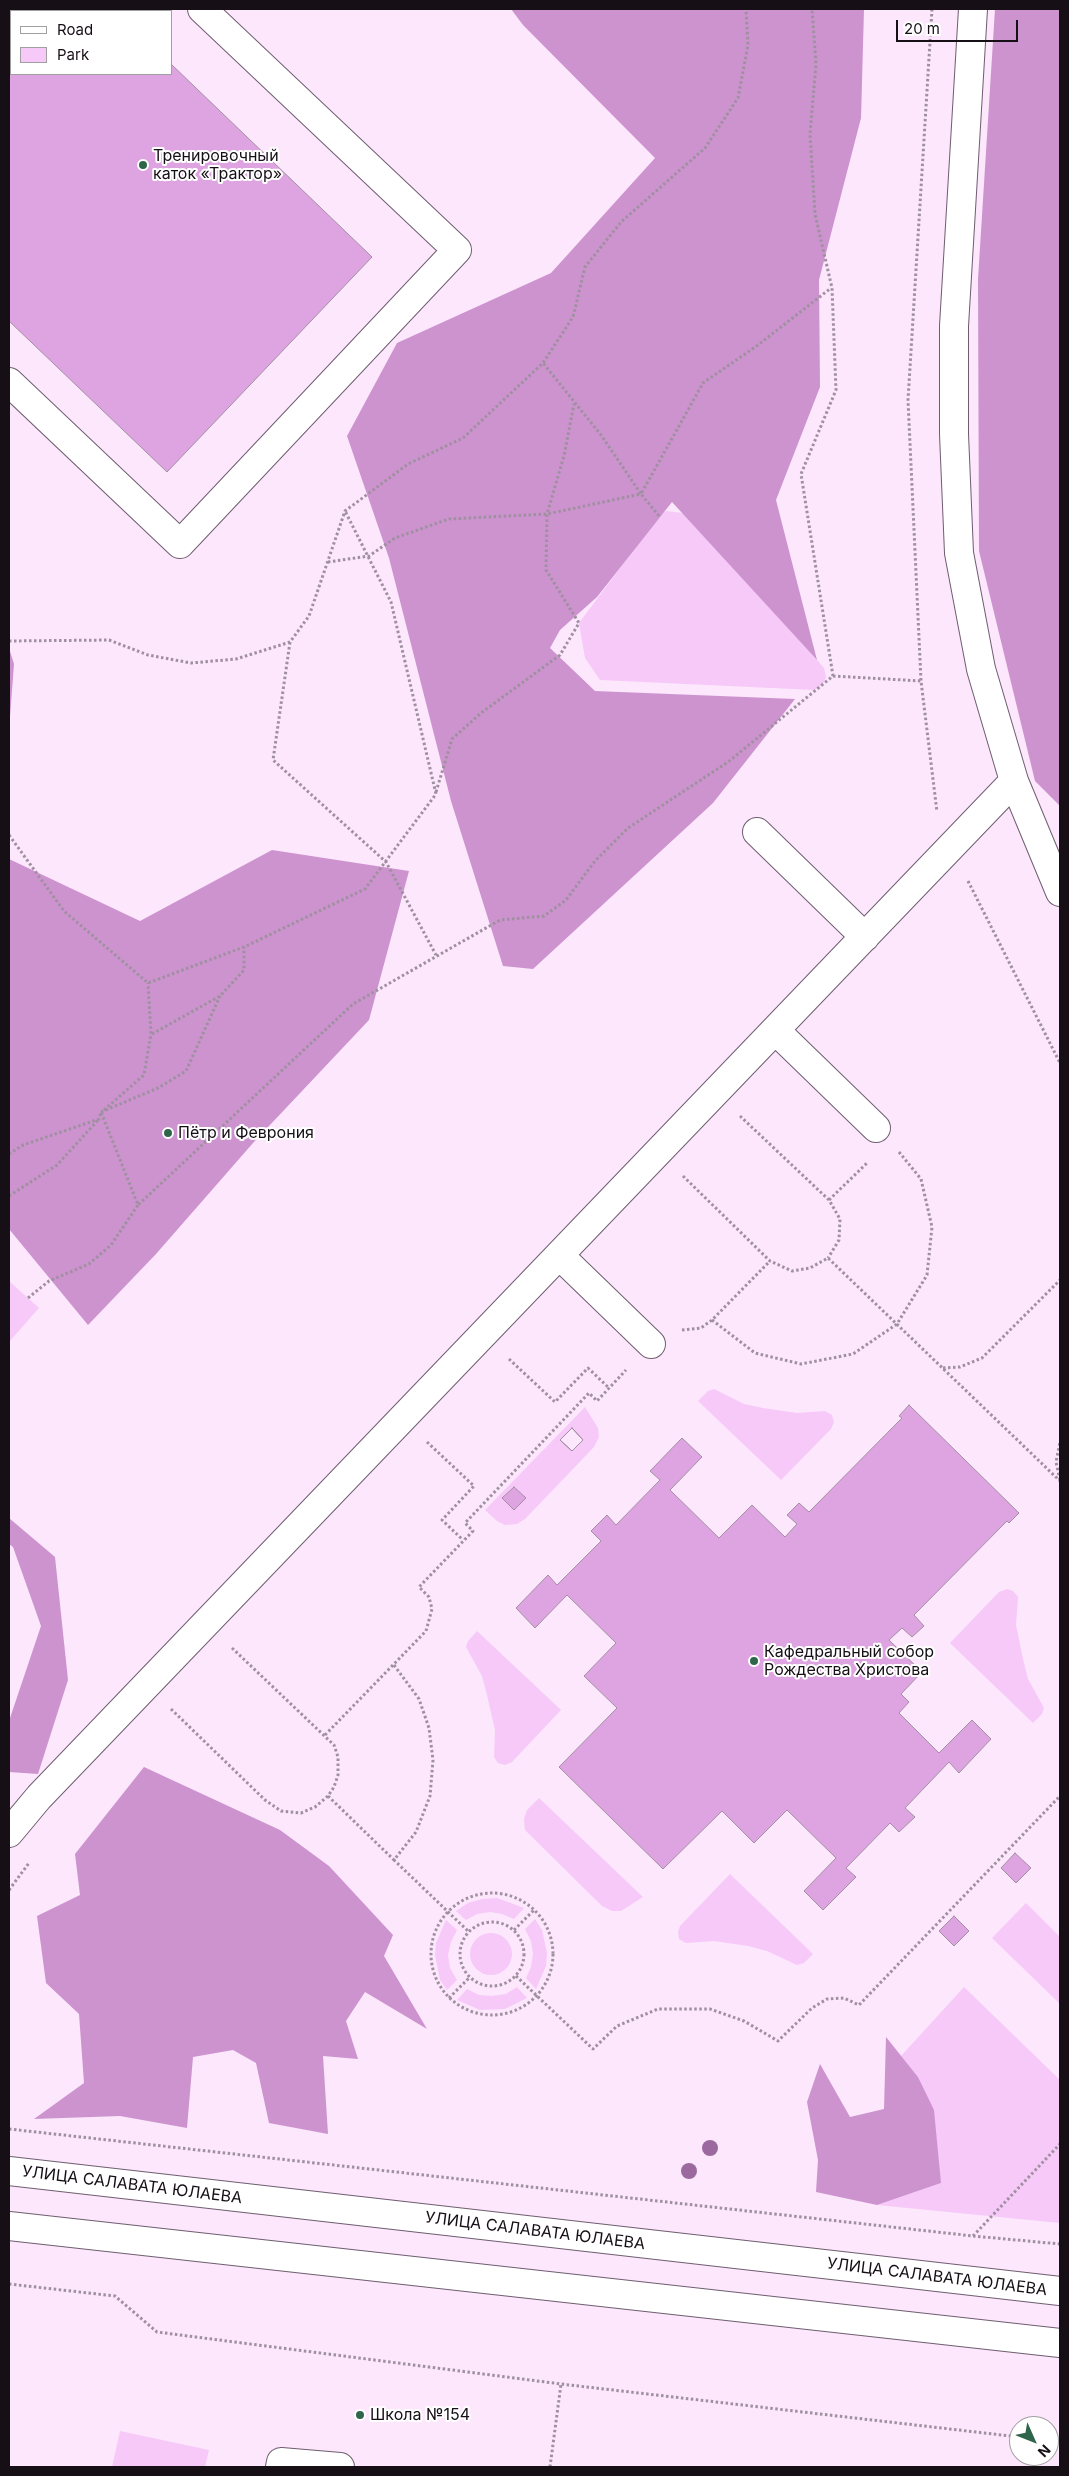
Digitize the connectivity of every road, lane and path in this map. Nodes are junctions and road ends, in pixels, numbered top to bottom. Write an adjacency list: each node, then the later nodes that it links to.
1 (202, 9): 7 (main road)
2 (746, 9): 6 (path)
3 (812, 9): 5 (path)
4 (973, 9): 19 (main road)
5 (832, 288): 9 (path); 17 (path)
6 (543, 363): 8 (path); 10 (path)
7 (9, 382)
8 (574, 403): 9 (path); 11 (path)
9 (642, 494): 11 (path); 12 (path)
10 (345, 511): 13 (path); 14 (path)
11 (547, 514): 13 (path); 20 (path)
12 (658, 516)
13 (368, 556): 14 (path); 20 (path)
14 (328, 562): 16 (path)
15 (9, 641): 16 (path)
16 (290, 642): 23 (path)
17 (833, 676): 18 (path); 27 (path)
18 (921, 681)
19 (1014, 781): 24 (main road); 25 (main road)
20 (436, 794): 23 (path)
21 (757, 832): 25 (main road)
22 (9, 836): 28 (path)
23 (386, 862): 26 (path); 27 (path)
24 (1060, 892)
25 (865, 937): 30 (main road)
26 (244, 946): 28 (path); 29 (path)
27 (436, 955): 40 (path)
28 (148, 983): 31 (path)
29 (220, 996): 31 (path); 32 (path)
30 (775, 1030): 35 (main road); 41 (main road)
31 (151, 1034): 32 (path)
32 (101, 1112): 34 (path); 40 (path)
33 (736, 1112): 39 (path)
34 (99, 1119): 36 (path); 38 (path)
35 (882, 1134): 39 (path); 46 (path)
36 (9, 1154)
37 (679, 1172): 43 (path)
38 (9, 1196)
39 (829, 1200): 42 (path)
40 (138, 1205): 45 (path)
41 (559, 1256): 47 (main road); 61 (main road)
42 (828, 1258): 43 (path); 46 (path)
43 (770, 1261): 46 (path)
44 (1060, 1280): 49 (path)
45 (28, 1298)
46 (896, 1324): 49 (path)
47 (651, 1344): 50 (path)
48 (504, 1355): 50 (path)
49 (943, 1368): 53 (path)
50 (609, 1388): 54 (path)
51 (424, 1440): 54 (path)
52 (1060, 1442): 53 (path)
53 (1060, 1481)
54 (463, 1540): 56 (path)
55 (229, 1645): 58 (path)
56 (394, 1665): 58 (path); 62 (path)
57 (170, 1708): 59 (path)
58 (325, 1735): 59 (path)
59 (328, 1796): 62 (path)
60 (1060, 1796): 69 (path)
61 (9, 1833)
62 (394, 1860): 64 (path)
63 (535, 1909): 64 (path); 65 (path); 69 (path)
64 (448, 1911): 66 (path); 70 (path)
65 (514, 1930): 66 (path); 67 (path)
66 (468, 1931): 68 (path)
67 (516, 1976): 68 (path); 69 (path)
68 (469, 1978): 70 (path)
69 (536, 1997): 70 (path)
70 (449, 1998)
71 (9, 2129): 75 (path)
72 (1060, 2144): 75 (path)
73 (9, 2170): 78 (main road, УЛИЦА САЛАВАТА ЮЛАЕВА)
74 (9, 2226): 79 (main road)
75 (973, 2236): 76 (path)
76 (1060, 2244)
77 (9, 2284): 80 (path)
78 (1060, 2291)
79 (1060, 2343)
80 (561, 2384): 81 (path); 84 (path)
81 (1009, 2436)
82 (280, 2467): 83 (main road)
83 (340, 2467)
84 (550, 2467)

